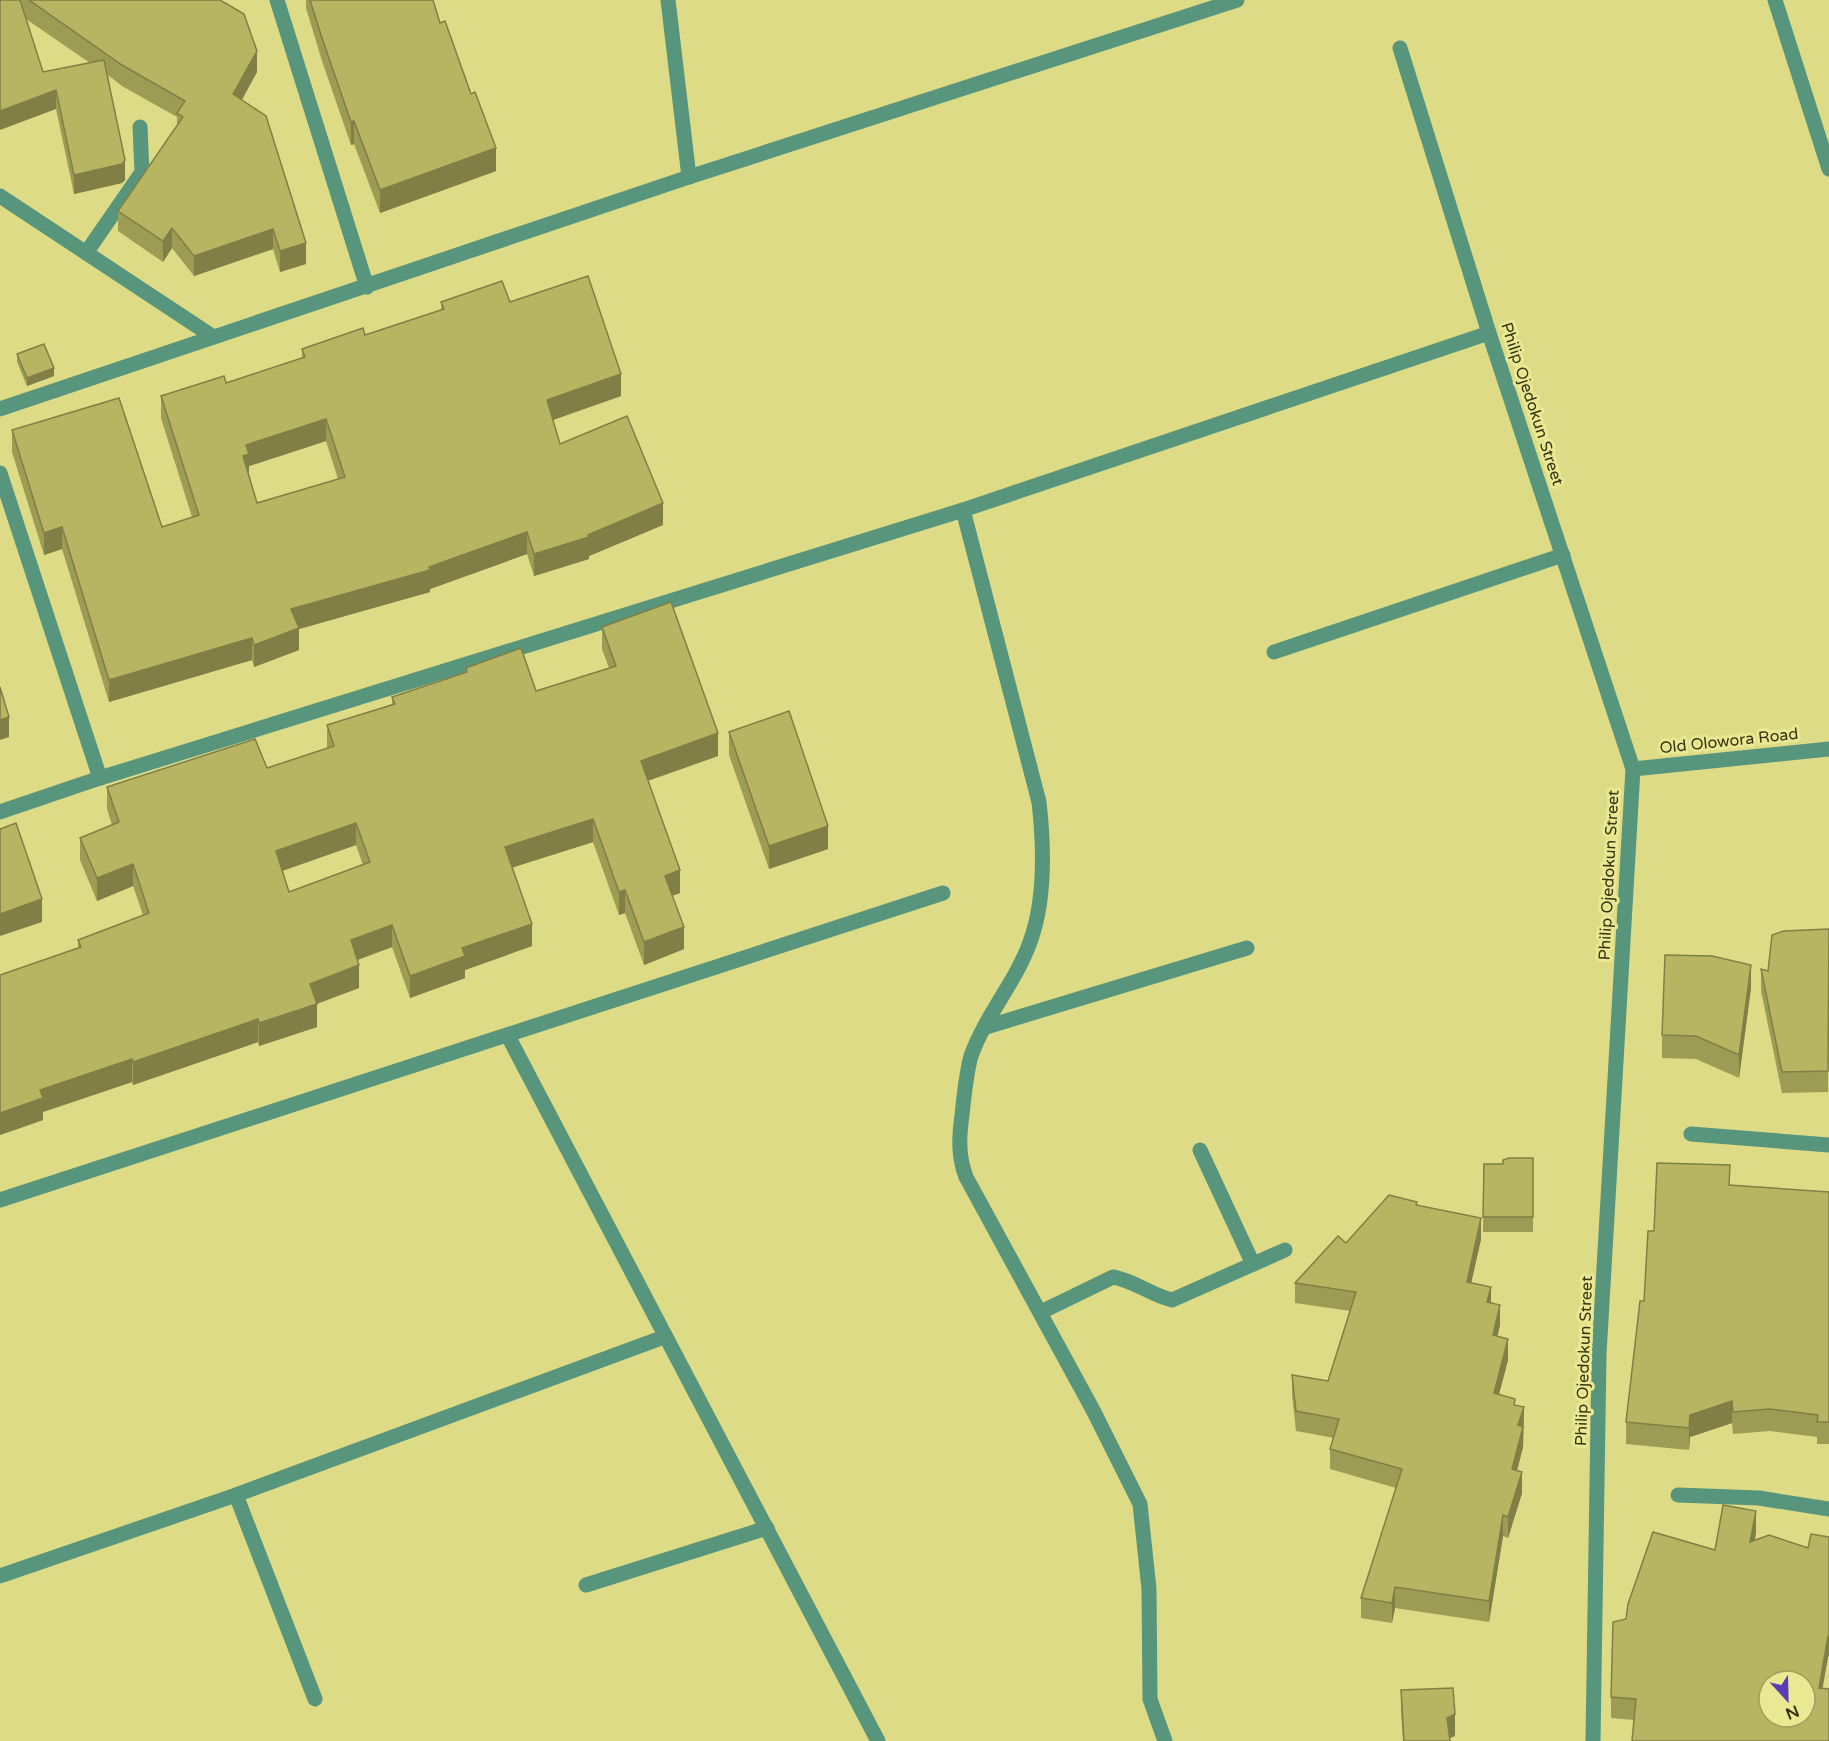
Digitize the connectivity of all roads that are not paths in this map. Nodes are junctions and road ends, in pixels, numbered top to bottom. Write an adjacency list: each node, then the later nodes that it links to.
1 (277, 0): 11 (street)
2 (668, 0): 8 (street)
3 (1237, 0): 8 (street)
4 (1775, 0): 7 (street)
5 (1400, 48): 12 (street, Philip Ojedokun Street)
6 (140, 127): 10 (street)
7 (1829, 169)
8 (689, 177): 11 (street)
9 (0, 196): 10 (street)
10 (86, 253): 13 (street)
11 (367, 287): 13 (street)
12 (1489, 333): 16 (street); 17 (street, Philip Ojedokun Street)
13 (212, 336): 14 (street)
14 (0, 409)
15 (0, 473): 21 (street)
16 (963, 510): 21 (street); 25 (street)
17 (1563, 555): 18 (street); 20 (street, Philip Ojedokun Street)
18 (1274, 652)
19 (1829, 748): 20 (street, Old Olowora Road)
20 (1633, 769): 44 (street, Philip Ojedokun Street)
21 (100, 778): 22 (street)
22 (0, 813)
23 (943, 893): 26 (street)
24 (1247, 948): 25 (street)
25 (986, 1027): 33 (street)
26 (508, 1036): 30 (street); 34 (street)
27 (1691, 1134): 28 (street)
28 (1829, 1145)
29 (1200, 1150): 32 (street)
30 (0, 1200)
31 (1285, 1250): 32 (street)
32 (1253, 1264): 33 (street)
33 (1041, 1312): 43 (street)
34 (664, 1337): 36 (street); 38 (street)
35 (1678, 1494): 37 (street)
36 (236, 1495): 39 (street); 41 (street)
37 (1829, 1509)
38 (767, 1528): 40 (street); 42 (street)
39 (0, 1576)
40 (586, 1585)
41 (315, 1700)
42 (878, 1741)
43 (1165, 1741)
44 (1593, 1741)

